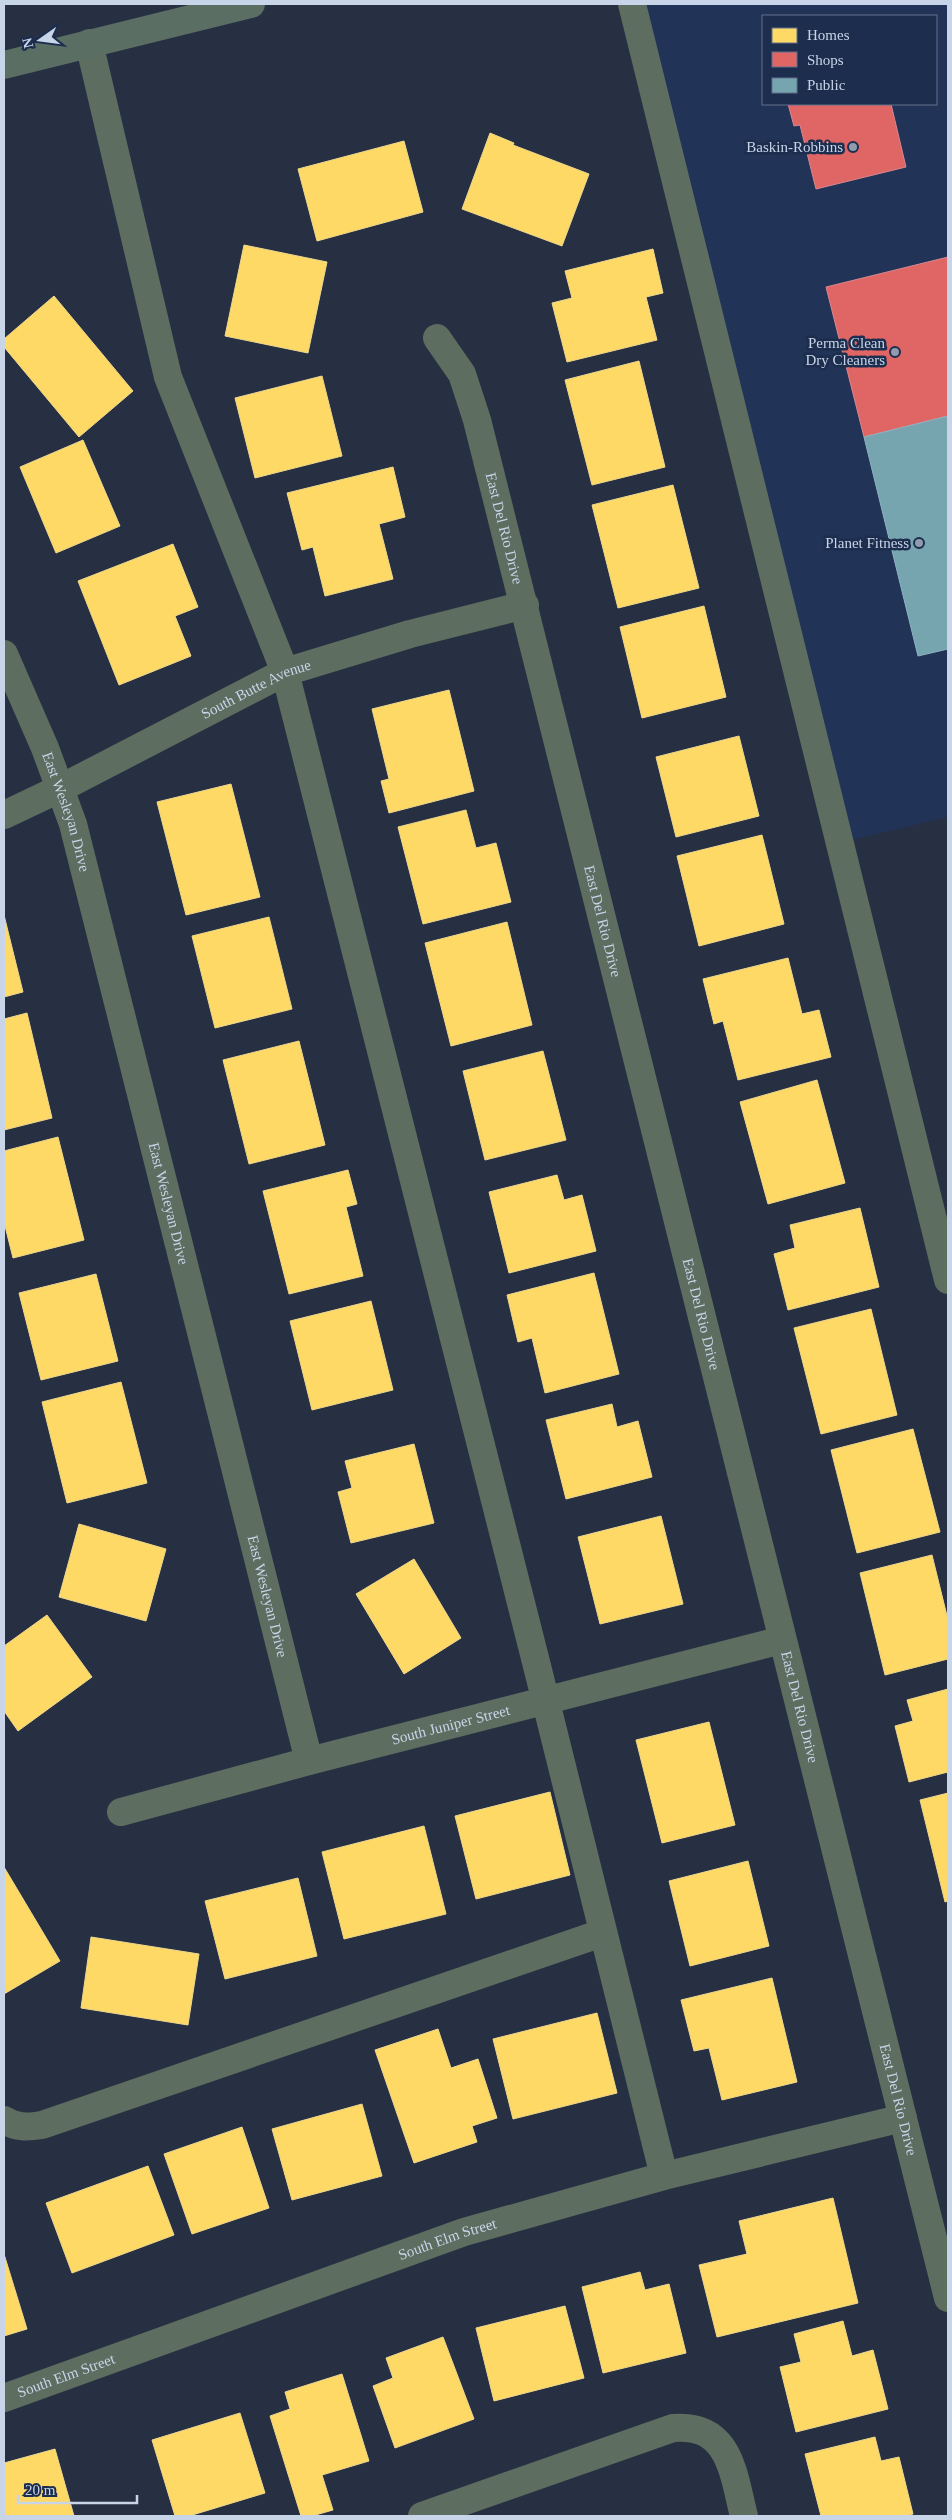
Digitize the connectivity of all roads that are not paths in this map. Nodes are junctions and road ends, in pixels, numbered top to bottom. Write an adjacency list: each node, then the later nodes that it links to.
1 (251, 4): 3 (main road)
2 (632, 4): 11 (street)
3 (89, 44): 4 (main road); 8 (street)
4 (4, 64)
5 (437, 338): 6 (street, East Del Rio Drive)
6 (525, 605): 8 (street, South Butte Avenue); 12 (street, East Del Rio Drive)
7 (4, 654): 9 (street, East Wesleyan Drive)
8 (285, 672): 9 (street, South Butte Avenue); 13 (street)
9 (61, 788): 10 (street, South Butte Avenue); 14 (street, East Wesleyan Drive)
10 (4, 815)
11 (948, 1280)
12 (782, 1640): 13 (street, South Juniper Street); 17 (street, East Del Rio Drive)
13 (546, 1700): 14 (street, South Juniper Street); 16 (street)
14 (309, 1761): 15 (street, South Juniper Street)
15 (121, 1812)
16 (602, 1933): 18 (street); 19 (street)
17 (903, 2118): 19 (street, South Elm Street); 20 (street, East Del Rio Drive)
18 (4, 2120)
19 (664, 2176): 21 (street, South Elm Street)
20 (948, 2298)
21 (4, 2398)
22 (422, 2516): 23 (street)
23 (744, 2516)

